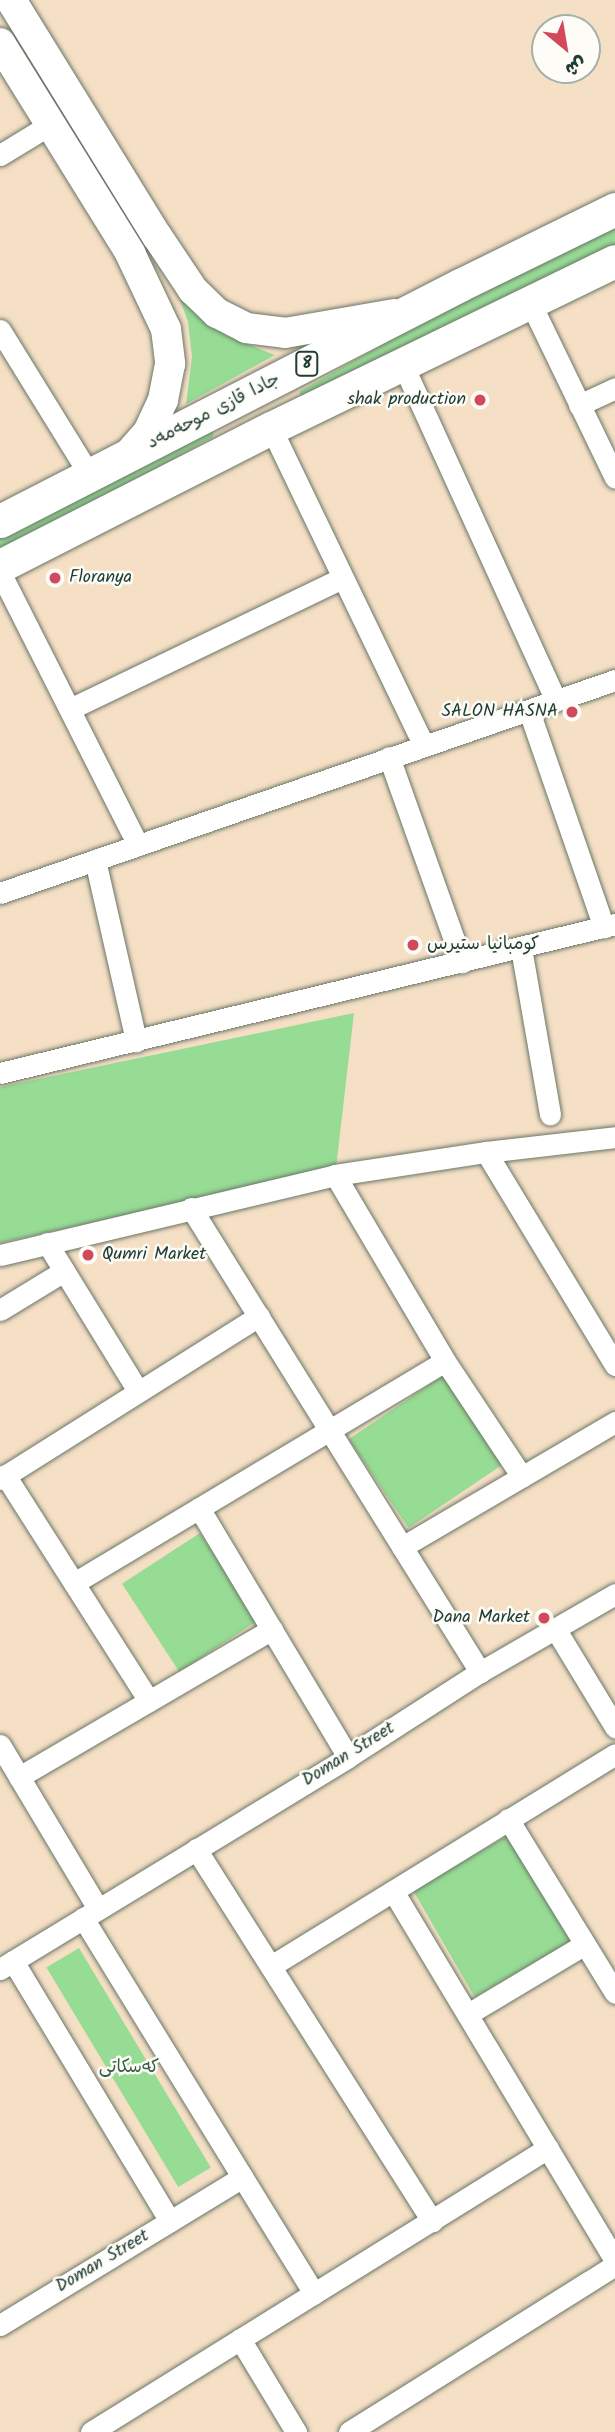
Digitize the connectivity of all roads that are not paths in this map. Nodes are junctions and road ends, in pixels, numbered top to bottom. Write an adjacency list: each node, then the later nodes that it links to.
1 (11, 0): 6 (street)
2 (0, 43): 3 (street)
3 (51, 124): 4 (street); 7 (street)
4 (0, 155)
5 (615, 209): 10 (main road, جادا قازی موحەمەد / 8)
6 (157, 236): 7 (street); 10 (street)
7 (131, 253): 18 (street)
8 (615, 261): 9 (main road, 8)
9 (530, 302): 12 (main road, 8); 14 (street)
10 (408, 312): 15 (main road, جادا قازی موحەمەد / 8)
11 (0, 330): 19 (street)
12 (403, 365): 16 (main road, 8); 25 (street)
13 (615, 388): 14 (street)
14 (579, 405): 20 (street)
15 (213, 412): 17 (main road); 18 (main road, جادا قازی موحەمەد / 8)
16 (271, 428): 17 (main road, 8); 23 (street)
17 (230, 449): 22 (main road, 8)
18 (124, 459): 19 (main road, جادا قازی موحەمەد / 8)
19 (90, 476): 21 (main road, جادا قازی موحەمەد / 8)
20 (615, 478)
21 (0, 521)
22 (0, 569): 26 (street)
23 (342, 578): 26 (street); 28 (street)
24 (615, 680): 25 (street)
25 (556, 701): 27 (street)
26 (70, 709): 30 (street)
27 (529, 711): 28 (street); 33 (street)
28 (424, 746): 29 (street)
29 (389, 757): 30 (street); 35 (street)
30 (138, 845): 31 (street)
31 (95, 860): 32 (street); 36 (street)
32 (1, 891)
33 (609, 925): 34 (street)
34 (521, 948): 35 (street); 38 (street)
35 (462, 962): 36 (street)
36 (136, 1041): 37 (street)
37 (0, 1073)
38 (550, 1114)
39 (615, 1137): 40 (street)
40 (486, 1152): 41 (street); 49 (street)
41 (335, 1175): 42 (street); 48 (street)
42 (191, 1208): 43 (street); 47 (street)
43 (47, 1243): 44 (street); 45 (street)
44 (0, 1255)
45 (64, 1271): 46 (street); 50 (street)
46 (0, 1310)
47 (259, 1316): 50 (street); 52 (street)
48 (445, 1361): 52 (street); 54 (street)
49 (615, 1365)
50 (138, 1391): 53 (street)
51 (615, 1422): 54 (street)
52 (329, 1429): 55 (street); 56 (street)
53 (3, 1477): 57 (street)
54 (522, 1477): 56 (street)
55 (199, 1508): 57 (street); 59 (street)
56 (402, 1547): 61 (street)
57 (74, 1583): 62 (street)
58 (615, 1594): 60 (street, Doman Street)
59 (272, 1629): 62 (street); 66 (street)
60 (556, 1630): 61 (street, Doman Street); 63 (street)
61 (480, 1672): 66 (street, Doman Street)
62 (149, 1701): 67 (street)
63 (615, 1727)
64 (0, 1745): 67 (street)
65 (615, 1754): 68 (street)
66 (348, 1756): 69 (street, Doman Street)
67 (19, 1777): 71 (street)
68 (509, 1819): 70 (street); 72 (street)
69 (197, 1849): 71 (street, Doman Street); 74 (street)
70 (393, 1891): 74 (street); 76 (street)
71 (91, 1914): 73 (street, Doman Street); 78 (street)
72 (585, 1944): 75 (street); 76 (street)
73 (7, 1965): 79 (street)
74 (271, 1966): 80 (street)
75 (615, 1993)
76 (467, 2014): 77 (street)
77 (548, 2148): 80 (street); 81 (street)
78 (242, 2177): 79 (street, Doman Street); 83 (street)
79 (170, 2221): 84 (street, Doman Street)
80 (432, 2221): 83 (street)
81 (615, 2260)
82 (615, 2265): 86 (street)
83 (314, 2294): 85 (street)
84 (0, 2325)
85 (240, 2339): 87 (street); 88 (street)
86 (375, 2425): 89 (street)
87 (91, 2432)
88 (296, 2432)
89 (349, 2432)

